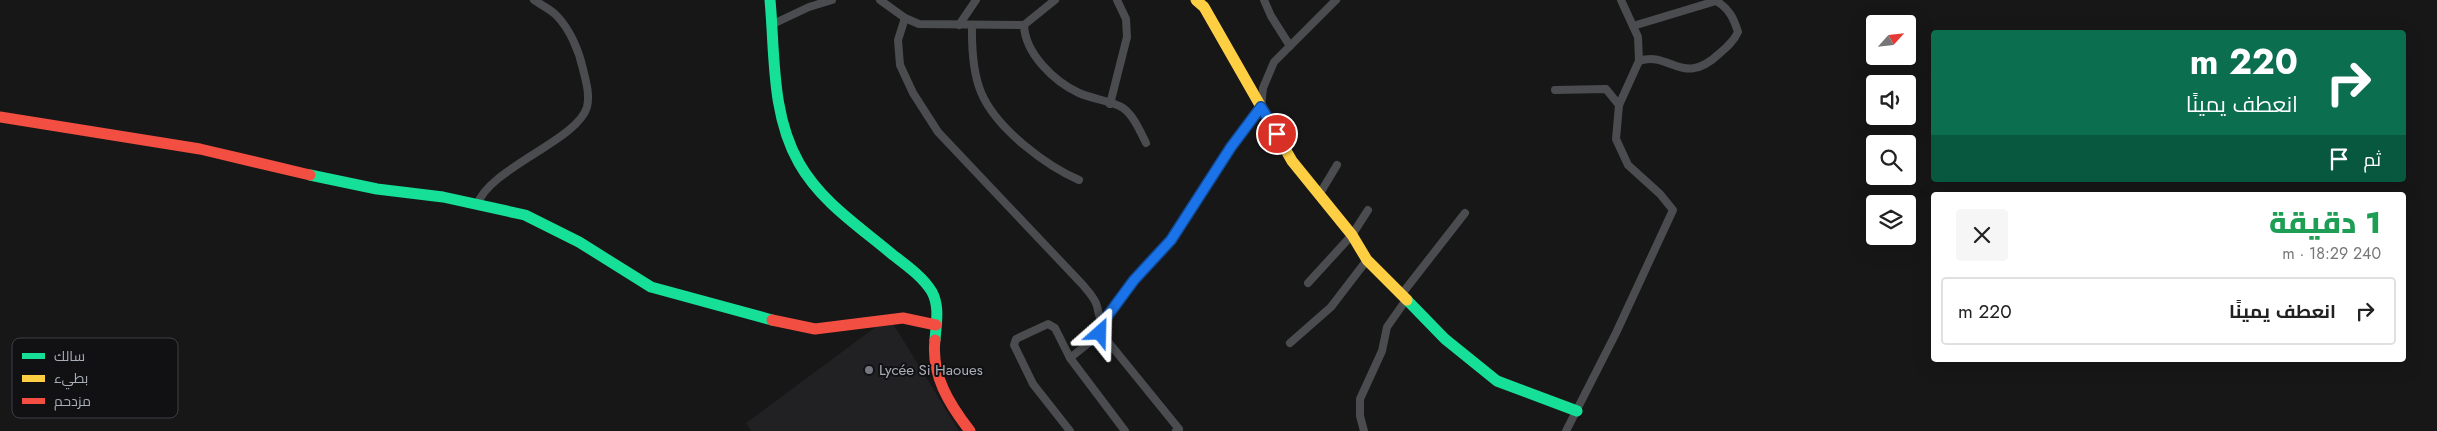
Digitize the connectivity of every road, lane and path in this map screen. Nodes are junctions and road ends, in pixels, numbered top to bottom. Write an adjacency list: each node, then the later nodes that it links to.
1 (534, 0): 29 (street)
2 (770, 0): 13 (street)
3 (832, 0): 13 (street)
4 (880, 0): 12 (street)
5 (976, 0): 14 (street)
6 (1055, 0): 16 (street)
7 (1117, 0): 21 (street)
8 (1196, 0): 23 (street)
9 (1264, 0): 18 (street)
10 (1336, 0): 18 (street)
11 (1621, 0): 17 (street)
12 (905, 18): 14 (street); 36 (street)
13 (773, 24): 37 (street)
14 (958, 25): 15 (street)
15 (972, 25): 16 (street); 27 (street)
16 (1024, 26): 21 (street)
17 (1633, 26): 19 (street); 19 (street)
18 (1290, 46): 23 (street)
19 (1639, 61): 22 (street)
20 (1555, 90): 22 (street)
21 (1110, 104): 25 (street)
22 (1619, 104): 41 (street)
23 (1261, 107): 28 (street); 36 (street)
24 (0, 117): 29 (street)
25 (1146, 143)
26 (1337, 165): 28 (street)
27 (1079, 180)
28 (1320, 195): 32 (street)
29 (477, 205): 37 (street)
30 (1368, 210): 32 (street)
31 (1465, 213): 35 (street)
32 (1352, 235): 33 (street); 34 (street)
33 (1367, 260): 35 (street); 39 (street)
34 (1308, 283)
35 (1403, 297): 41 (street); 46 (street)
36 (1103, 322): 38 (street)
37 (936, 325): 43 (street)
38 (1100, 333): 40 (street); 42 (street)
39 (1290, 343)
40 (1070, 358): 44 (street); 45 (street)
41 (1577, 411): 47 (street)
42 (1178, 430)
43 (970, 431)
44 (1070, 431)
45 (1125, 431)
46 (1364, 431)
47 (1566, 431)

